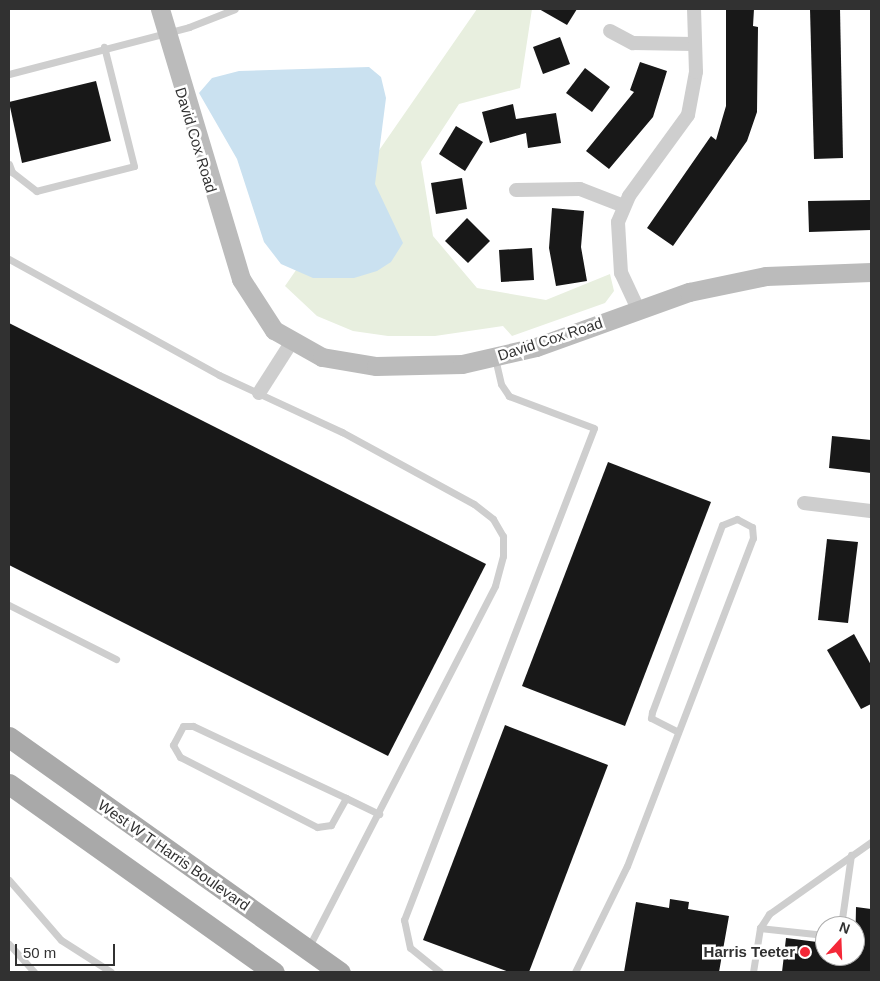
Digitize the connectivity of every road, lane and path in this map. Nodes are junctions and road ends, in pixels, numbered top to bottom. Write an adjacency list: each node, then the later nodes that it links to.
1 (160, 9): 5 (main road, David Cox Road)
2 (235, 9): 5 (lane)
3 (694, 9): 6 (street)
4 (610, 31): 6 (street)
5 (165, 32): 7 (lane); 15 (main road, David Cox Road)
6 (694, 44): 11 (street)
7 (104, 47): 8 (lane); 9 (lane)
8 (9, 74)
9 (9, 164)
10 (516, 190): 11 (street)
11 (624, 206): 14 (street)
12 (9, 259): 17 (lane)
13 (871, 272): 14 (main road, David Cox Road)
14 (638, 309): 16 (main road, David Cox Road)
15 (291, 343): 16 (main road, David Cox Road); 17 (street)
16 (495, 358): 41 (lane)
17 (259, 393): 26 (lane)
18 (804, 503): 19 (street)
19 (871, 511)
20 (9, 605): 21 (lane)
21 (116, 660)
22 (678, 732): 22 (lane); 42 (lane)
23 (9, 737): 34 (main road, West W T Harris Boulevard)
24 (9, 784): 35 (main road)
25 (346, 798): 25 (lane); 26 (lane)
26 (379, 814): 34 (lane)
27 (871, 842): 28 (lane)
28 (851, 855): 30 (lane); 31 (lane)
29 (9, 880): 37 (lane)
30 (842, 916)
31 (760, 928): 32 (lane); 43 (lane)
32 (815, 934)
33 (9, 944): 36 (lane)
34 (308, 950): 40 (main road, West W T Harris Boulevard)
35 (248, 954): 38 (main road); 39 (main road)
36 (34, 972)
37 (111, 972)
38 (274, 972)
39 (286, 972)
40 (340, 972)
41 (440, 972)
42 (575, 972)
43 (754, 972)

